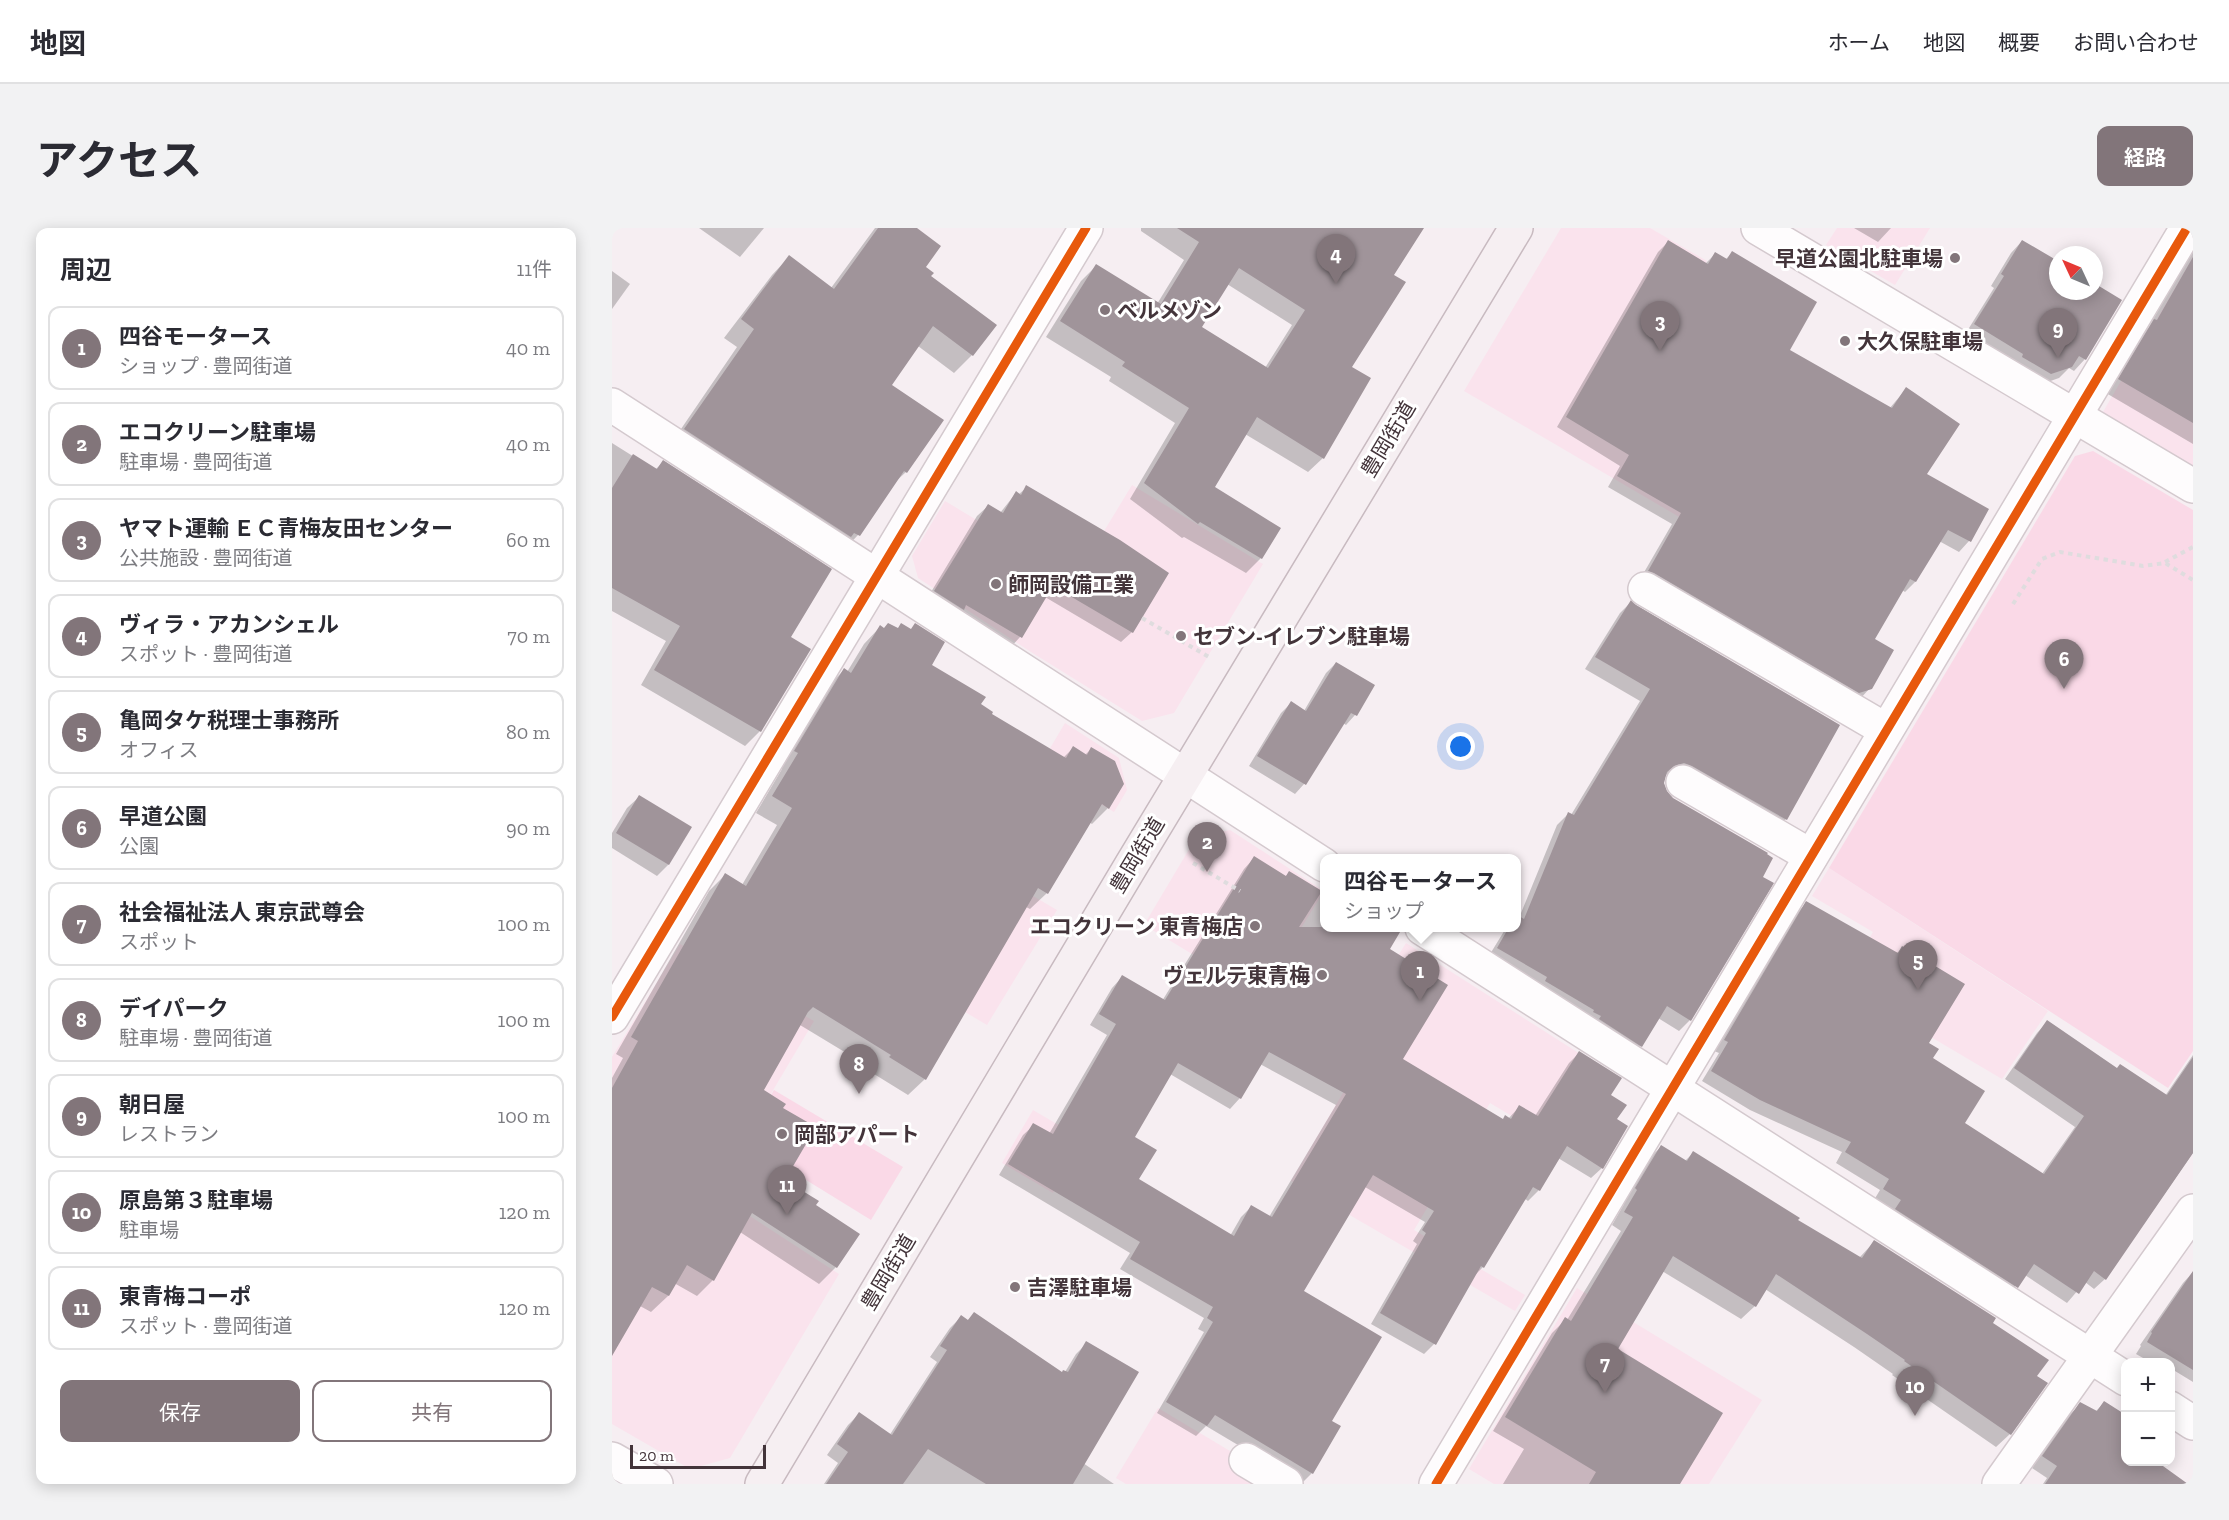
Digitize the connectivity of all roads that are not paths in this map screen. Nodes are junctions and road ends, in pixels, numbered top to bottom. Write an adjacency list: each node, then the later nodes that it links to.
1 (1086, 228): 8 (street)
2 (1516, 228): 11 (main road, 豊岡街道)
3 (1758, 228): 6 (street)
4 (2187, 228): 6 (street)
5 (612, 405): 8 (street)
6 (2076, 416): 7 (street); 10 (street)
7 (2193, 486)
8 (877, 577): 11 (street); 16 (street)
9 (1645, 589): 10 (street)
10 (1886, 730): 13 (street)
11 (1185, 776): 14 (street); 26 (main road, 豊岡街道)
12 (1683, 782): 13 (street)
13 (1811, 856): 17 (street)
14 (1320, 862)
15 (1430, 932): 17 (street)
16 (612, 1017)
17 (1672, 1088): 19 (street); 28 (street)
18 (2193, 1211): 19 (street)
19 (2091, 1356): 20 (street); 29 (street)
20 (2121, 1375)
21 (2175, 1411): 22 (street)
22 (2193, 1423)
23 (612, 1459): 25 (street)
24 (1246, 1460): 27 (street)
25 (656, 1484)
26 (762, 1484)
27 (1286, 1484)
28 (1436, 1484)
29 (1999, 1484)

